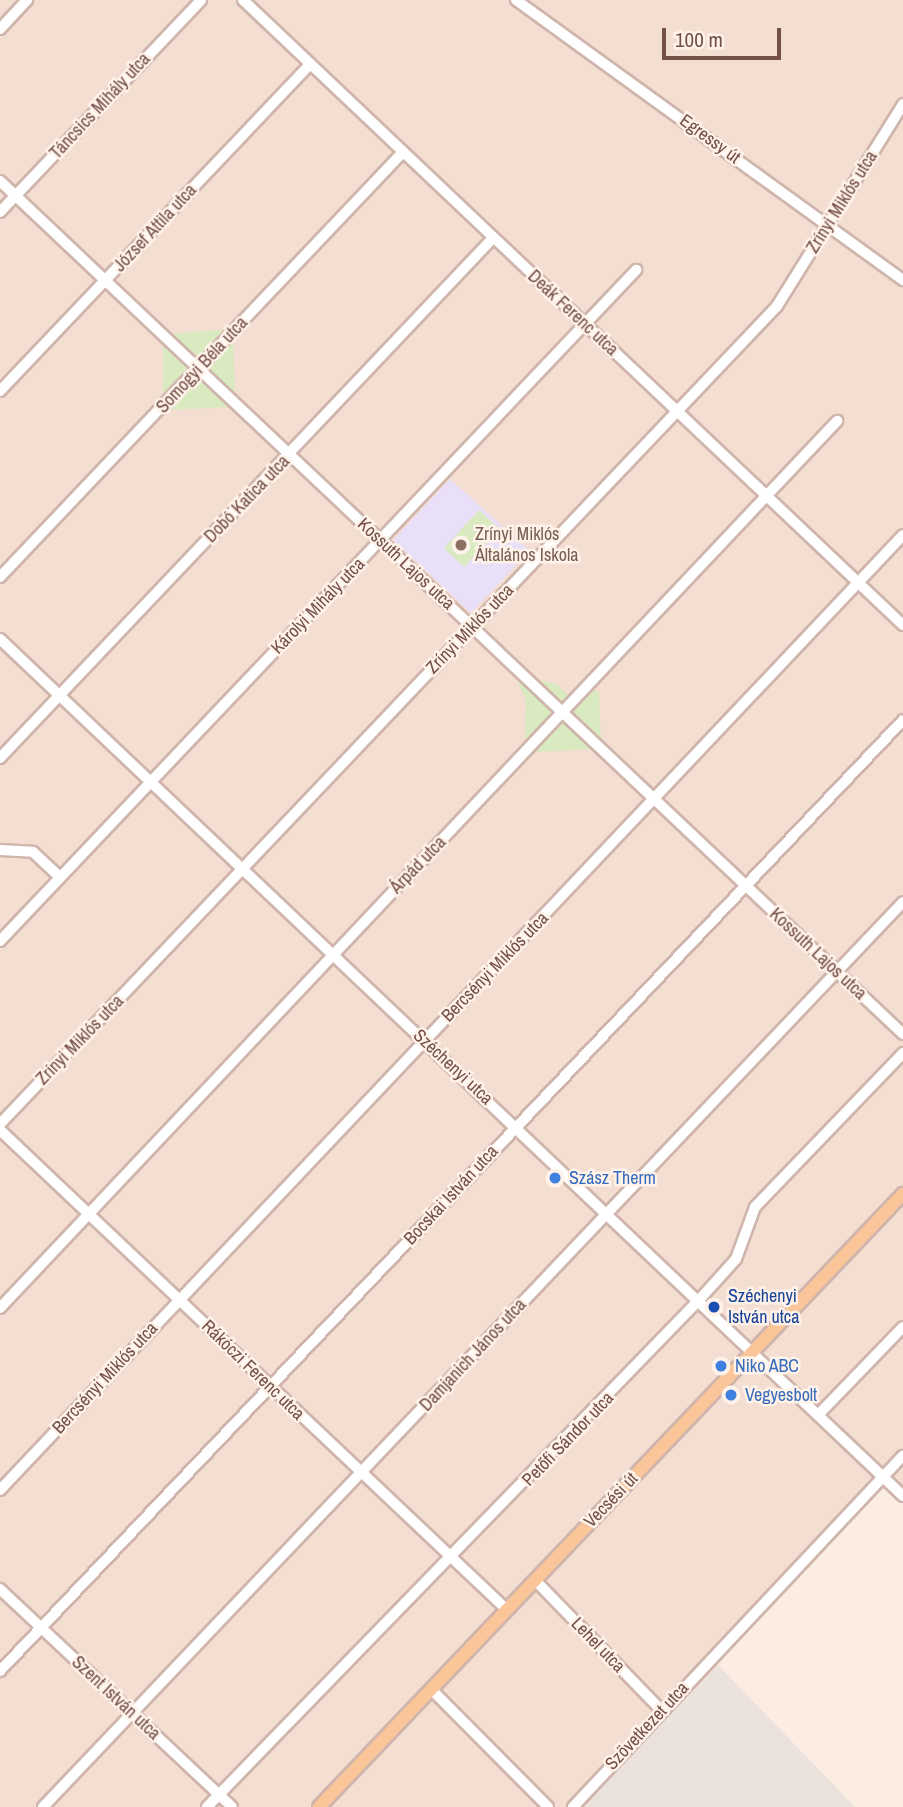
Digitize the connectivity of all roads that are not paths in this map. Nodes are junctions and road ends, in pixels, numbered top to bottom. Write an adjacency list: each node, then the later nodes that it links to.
1 (27, 0): 5 (street)
2 (201, 0): 10 (street, Táncsics Mihály utca)
3 (243, 0): 6 (street, Deák Ferenc utca)
4 (516, 0): 12 (street, Egressy út)
5 (0, 29)
6 (310, 64): 8 (street, Deák Ferenc utca); 15 (street, József Attila utca)
7 (903, 104): 12 (street, Zrínyi Miklós utca)
8 (403, 152): 13 (street, Deák Ferenc utca); 18 (street, Somogyi Béla utca)
9 (0, 181): 10 (street, Kossuth Lajos utca)
10 (15, 196): 11 (street, Táncsics Mihály utca); 15 (street, Kossuth Lajos utca)
11 (0, 212)
12 (828, 224): 16 (street, Egressy út); 20 (street, Zrínyi Miklós utca)
13 (493, 238): 17 (street, Deák Ferenc utca); 22 (street, Dobó Katica utca)
14 (636, 270): 17 (street, Károlyi Mihály utca)
15 (106, 280): 18 (street, Kossuth Lajos utca); 19 (street, József Attila utca)
16 (903, 280)
17 (585, 324): 20 (street, Deák Ferenc utca); 25 (street, Károlyi Mihály utca)
18 (199, 368): 22 (street, Kossuth Lajos utca); 26 (street, Somogyi Béla utca)
19 (0, 391)
20 (676, 411): 23 (street, Deák Ferenc utca); 29 (street, Zrínyi Miklós utca)
21 (837, 421): 23 (street, Árpád utca)
22 (290, 454): 25 (street, Kossuth Lajos utca); 31 (street, Dobó Katica utca)
23 (768, 497): 27 (street, Deák Ferenc utca); 32 (street, Árpád utca)
24 (903, 535): 27 (street, Bercsényi Miklós utca)
25 (380, 540): 29 (street, Kossuth Lajos utca); 35 (street, Károlyi Mihály utca)
26 (0, 577)
27 (859, 584): 28 (street, Deák Ferenc utca); 36 (street, Bercsényi Miklós utca)
28 (903, 625)
29 (473, 626): 32 (street, Kossuth Lajos utca); 38 (street, Zrínyi Miklós utca)
30 (0, 639): 31 (street, Széchenyi utca)
31 (59, 696): 34 (street, Dobó Katica utca); 35 (street, Széchenyi utca)
32 (562, 713): 36 (street, Kossuth Lajos utca); 43 (street, Árpád utca)
33 (903, 720): 40 (street, Bocskai István utca)
34 (0, 758)
35 (150, 783): 38 (street, Széchenyi utca); 39 (street, Károlyi Mihály utca)
36 (654, 800): 40 (street, Kossuth Lajos utca); 46 (street, Bercsényi Miklós utca)
37 (0, 850): 39 (street)
38 (242, 868): 43 (street, Széchenyi utca); 48 (street, Zrínyi Miklós utca)
39 (60, 877): 42 (street, Károlyi Mihály utca)
40 (746, 887): 44 (street, Kossuth Lajos utca); 49 (street, Bocskai István utca)
41 (903, 902): 44 (street, Damjanich János utca)
42 (0, 941)
43 (333, 955): 46 (street, Széchenyi utca); 53 (street, Árpád utca)
44 (838, 972): 45 (street, Kossuth Lajos utca); 52 (street, Damjanich János utca)
45 (903, 1034)
46 (425, 1041): 49 (street, Széchenyi utca); 54 (street, Bercsényi Miklós utca)
47 (903, 1052): 55 (street, Petőfi Sándor utca)
48 (0, 1124)
49 (516, 1126): 52 (street, Széchenyi utca); 59 (street, Bocskai István utca)
50 (0, 1130): 53 (street, Rákóczi Ferenc utca)
51 (903, 1194): 58 (main road, Vecsési út)
52 (607, 1213): 55 (street, Széchenyi utca); 62 (street, Damjanich János utca)
53 (88, 1214): 54 (street, Rákóczi Ferenc utca); 56 (street, Árpád utca)
54 (179, 1300): 59 (street, Rákóczi Ferenc utca); 64 (street, Bercsényi Miklós utca)
55 (699, 1300): 58 (street, Széchenyi utca); 66 (street, Petőfi Sándor utca)
56 (0, 1308)
57 (903, 1326): 60 (street)
58 (752, 1352): 60 (street, Széchenyi utca); 67 (main road, Vecsési út)
59 (271, 1387): 62 (street, Rákóczi Ferenc utca); 70 (street, Bocskai István utca)
60 (818, 1415): 63 (street, Széchenyi utca)
61 (903, 1455): 63 (street, Szövetkezet utca)
62 (361, 1473): 66 (street, Rákóczi Ferenc utca); 74 (street, Damjanich János utca)
63 (882, 1478): 65 (street, Széchenyi utca); 73 (street, Szövetkezet utca)
64 (0, 1490)
65 (903, 1496)
66 (454, 1559): 69 (street, Rákóczi Ferenc utca); 75 (street, Petőfi Sándor utca)
67 (535, 1580): 69 (main road, Vecsési út); 73 (street, Lehel utca)
68 (0, 1589): 70 (street, Szent István utca)
69 (507, 1610): 72 (main road, Vecsési út)
70 (41, 1628): 71 (street, Bocskai István utca); 74 (street, Szent István utca)
71 (0, 1671)
72 (431, 1689): 79 (main road, Vecsési út); 80 (street)
73 (661, 1710): 81 (street, Szövetkezet utca)
74 (133, 1714): 75 (street, Szent István utca); 76 (street, Damjanich János utca)
75 (219, 1794): 77 (street, Petőfi Sándor utca); 78 (street, Szent István utca)
76 (43, 1807)
77 (207, 1807)
78 (232, 1807)
79 (319, 1807)
80 (548, 1807)
81 (573, 1807)

